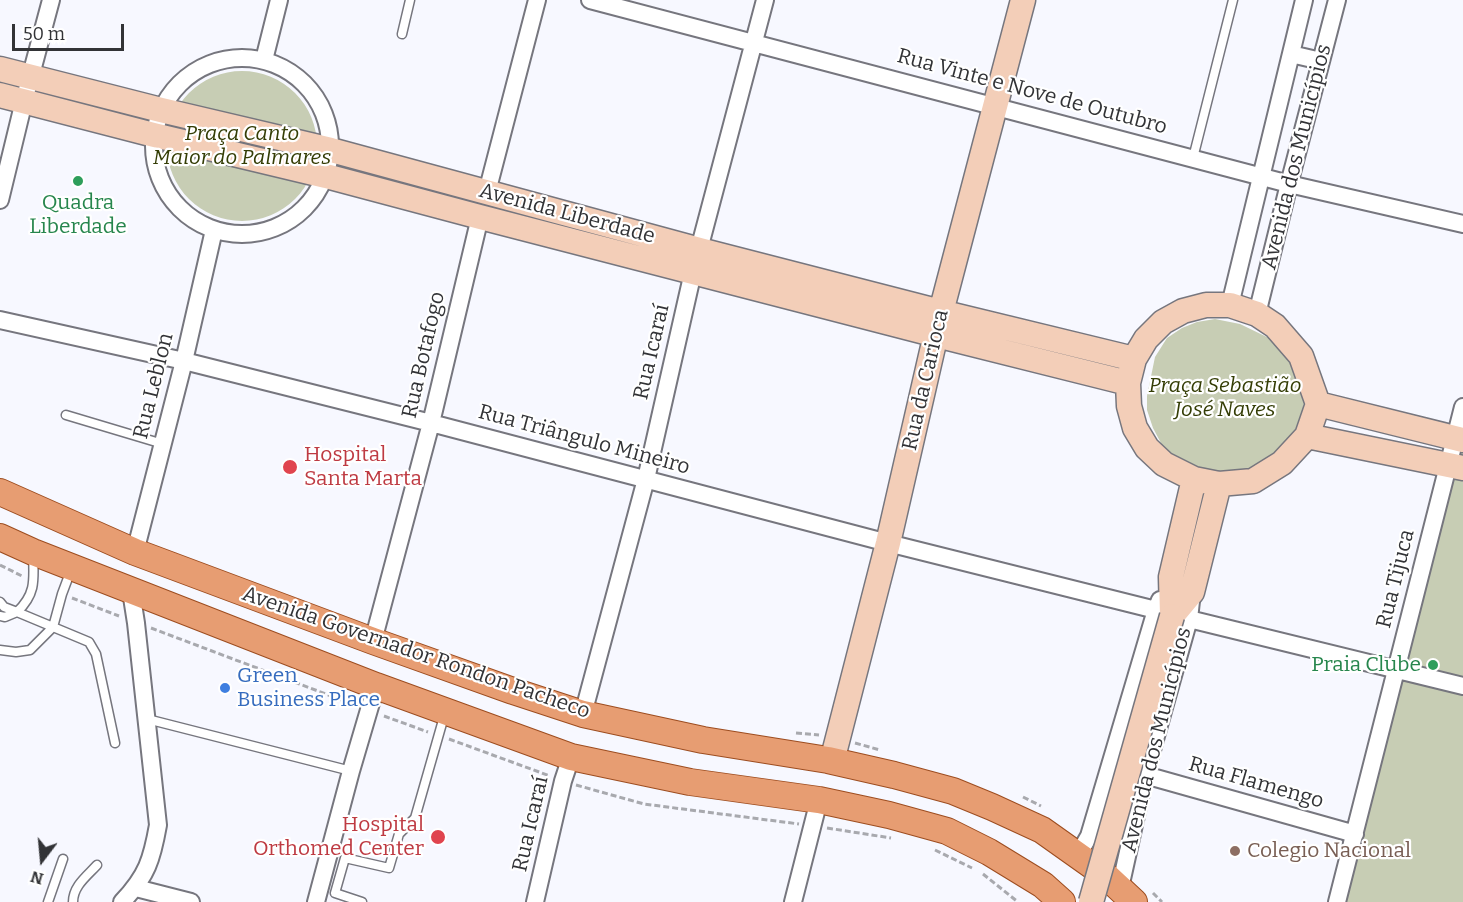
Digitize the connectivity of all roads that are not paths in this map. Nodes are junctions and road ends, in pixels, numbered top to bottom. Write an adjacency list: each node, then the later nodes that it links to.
1 (51, 0): 17 (street)
2 (279, 0): 14 (street)
3 (410, 0): 11 (lane)
4 (537, 0): 28 (street)
5 (590, 0): 12 (street, Rua Vinte e Nove de Outubro)
6 (765, 0): 12 (street, Rua Icaraí)
7 (1023, 0): 20 (street, Rua da Carioca)
8 (1233, 0): 24 (lane)
9 (1304, 0): 13 (street, Avenida dos Municípios)
10 (1337, 0): 15 (street, Avenida dos Municípios)
11 (402, 34)
12 (754, 42): 20 (street, Rua Vinte e Nove de Outubro); 33 (street, Rua Icaraí)
13 (1291, 54): 15 (street); 26 (street, Avenida dos Municípios)
14 (264, 60): 21 (street); 23 (street)
15 (1321, 61): 27 (street, Avenida dos Municípios)
16 (0, 69): 17 (street, Avenida Liberdade)
17 (30, 77): 19 (street); 21 (street, Avenida Liberdade)
18 (0, 95): 19 (street, Avenida Liberdade)
19 (24, 101): 22 (street, Avenida Liberdade); 29 (street)
20 (994, 106): 24 (street, Rua Vinte e Nove de Outubro); 37 (street, Rua da Carioca)
21 (161, 110): 22 (street); 23 (street, Avenida Liberdade)
22 (154, 135): 25 (street, Avenida Liberdade); 32 (street)
23 (331, 150): 25 (street); 28 (street, Avenida Liberdade)
24 (1193, 158): 26 (street, Rua Vinte e Nove de Outubro)
25 (326, 176): 30 (street, Avenida Liberdade); 32 (street)
26 (1262, 177): 27 (street, Rua Vinte e Nove de Outubro); 34 (street, Avenida dos Municípios)
27 (1289, 183): 31 (street, Rua Vinte e Nove de Outubro); 35 (street, Avenida dos Municípios)
28 (486, 192): 33 (street, Avenida Liberdade)
29 (0, 200)
30 (480, 217): 33 (street, Avenida Liberdade); 44 (street, Rua Botafogo)
31 (1463, 224)
32 (214, 230): 39 (street, Rua Leblon)
33 (697, 261): 37 (street, Avenida Liberdade); 49 (street, Rua Icaraí)
34 (1230, 305): 35 (street); 38 (street)
35 (1257, 314): 41 (street)
36 (0, 320): 39 (street, Rua Triângulo Mineiro)
37 (939, 323): 38 (street, Avenida Liberdade); 40 (street, Avenida Liberdade); 54 (street, Rua da Carioca)
38 (1134, 359): 40 (street)
39 (184, 361): 44 (street, Rua Triângulo Mineiro); 47 (street, Rua Leblon)
40 (1128, 383): 50 (street)
41 (1318, 404): 45 (street); 46 (street)
42 (1463, 407): 46 (street, Rua Tijuca)
43 (66, 415): 47 (lane)
44 (431, 423): 49 (street, Rua Triângulo Mineiro); 64 (street, Rua Botafogo)
45 (1307, 436): 48 (street); 51 (street)
46 (1459, 439): 48 (street, Rua Tijuca)
47 (163, 444): 56 (street, Rua Leblon)
48 (1456, 466): 66 (street, Rua Tijuca)
49 (646, 479): 54 (street, Rua Triângulo Mineiro); 70 (street, Rua Icaraí)
50 (1194, 479): 51 (street); 61 (street, Avenida dos Municípios)
51 (1219, 484): 61 (street, Avenida dos Municípios)
52 (0, 492): 56 (main road, Avenida Governador Rondon Pacheco)
53 (0, 537): 55 (main road, Avenida Governador Rondon Pacheco)
54 (888, 543): 61 (street, Rua Triângulo Mineiro); 74 (street, Rua da Carioca)
55 (33, 552): 57 (main road, Avenida Governador Rondon Pacheco); 60 (lane)
56 (135, 552): 64 (main road, Avenida Governador Rondon Pacheco)
57 (72, 567): 58 (main road, Avenida Governador Rondon Pacheco); 63 (lane)
58 (131, 591): 68 (main road, Avenida Governador Rondon Pacheco); 71 (street)
59 (0, 602): 60 (lane)
60 (17, 612): 62 (lane); 63 (lane)
61 (1172, 615): 66 (street, Rua Triângulo Mineiro); 76 (street, Avenida dos Municípios); 78 (street, Avenida dos Municípios); 95 (street, bridge)
62 (0, 616)
63 (53, 627): 65 (lane); 72 (lane)
64 (373, 641): 70 (main road, Avenida Governador Rondon Pacheco)
65 (0, 650)
66 (1397, 669): 67 (street, Rua Triângulo Mineiro); 80 (street, Rua Tijuca)
67 (1463, 686)
68 (376, 687): 69 (main road, Avenida Governador Rondon Pacheco); 75 (street)
69 (445, 711): 73 (main road, Avenida Governador Rondon Pacheco); 91 (lane)
70 (583, 714): 74 (main road, Avenida Governador Rondon Pacheco)
71 (147, 719): 75 (lane); 84 (street)
72 (115, 743)
73 (571, 757): 77 (main road, Avenida Governador Rondon Pacheco); 92 (street, Rua Icaraí)
74 (832, 761): 81 (main road, Avenida Governador Rondon Pacheco)
75 (351, 771): 90 (street)
76 (1145, 775): 79 (street, Avenida dos Municípios); 80 (street, Rua Flamengo)
77 (819, 800): 93 (street); 94 (main road, Avenida Governador Rondon Pacheco)
78 (1098, 804): 79 (street); 81 (street, Avenida dos Municípios)
79 (1136, 816): 85 (street, Avenida dos Municípios)
80 (1355, 834): 96 (street, Rua Tijuca)
81 (1078, 855): 85 (main road, Avenida Governador Rondon Pacheco)
82 (63, 859): 86 (lane)
83 (97, 865): 87 (lane)
84 (136, 888): 88 (street); 89 (street)
85 (1127, 895)
86 (48, 902)
87 (73, 902)
88 (122, 902)
89 (191, 902)
90 (316, 902)
91 (362, 902)
92 (535, 902)
93 (792, 902)
94 (1062, 902)
95 (1091, 902)
96 (1337, 902)

